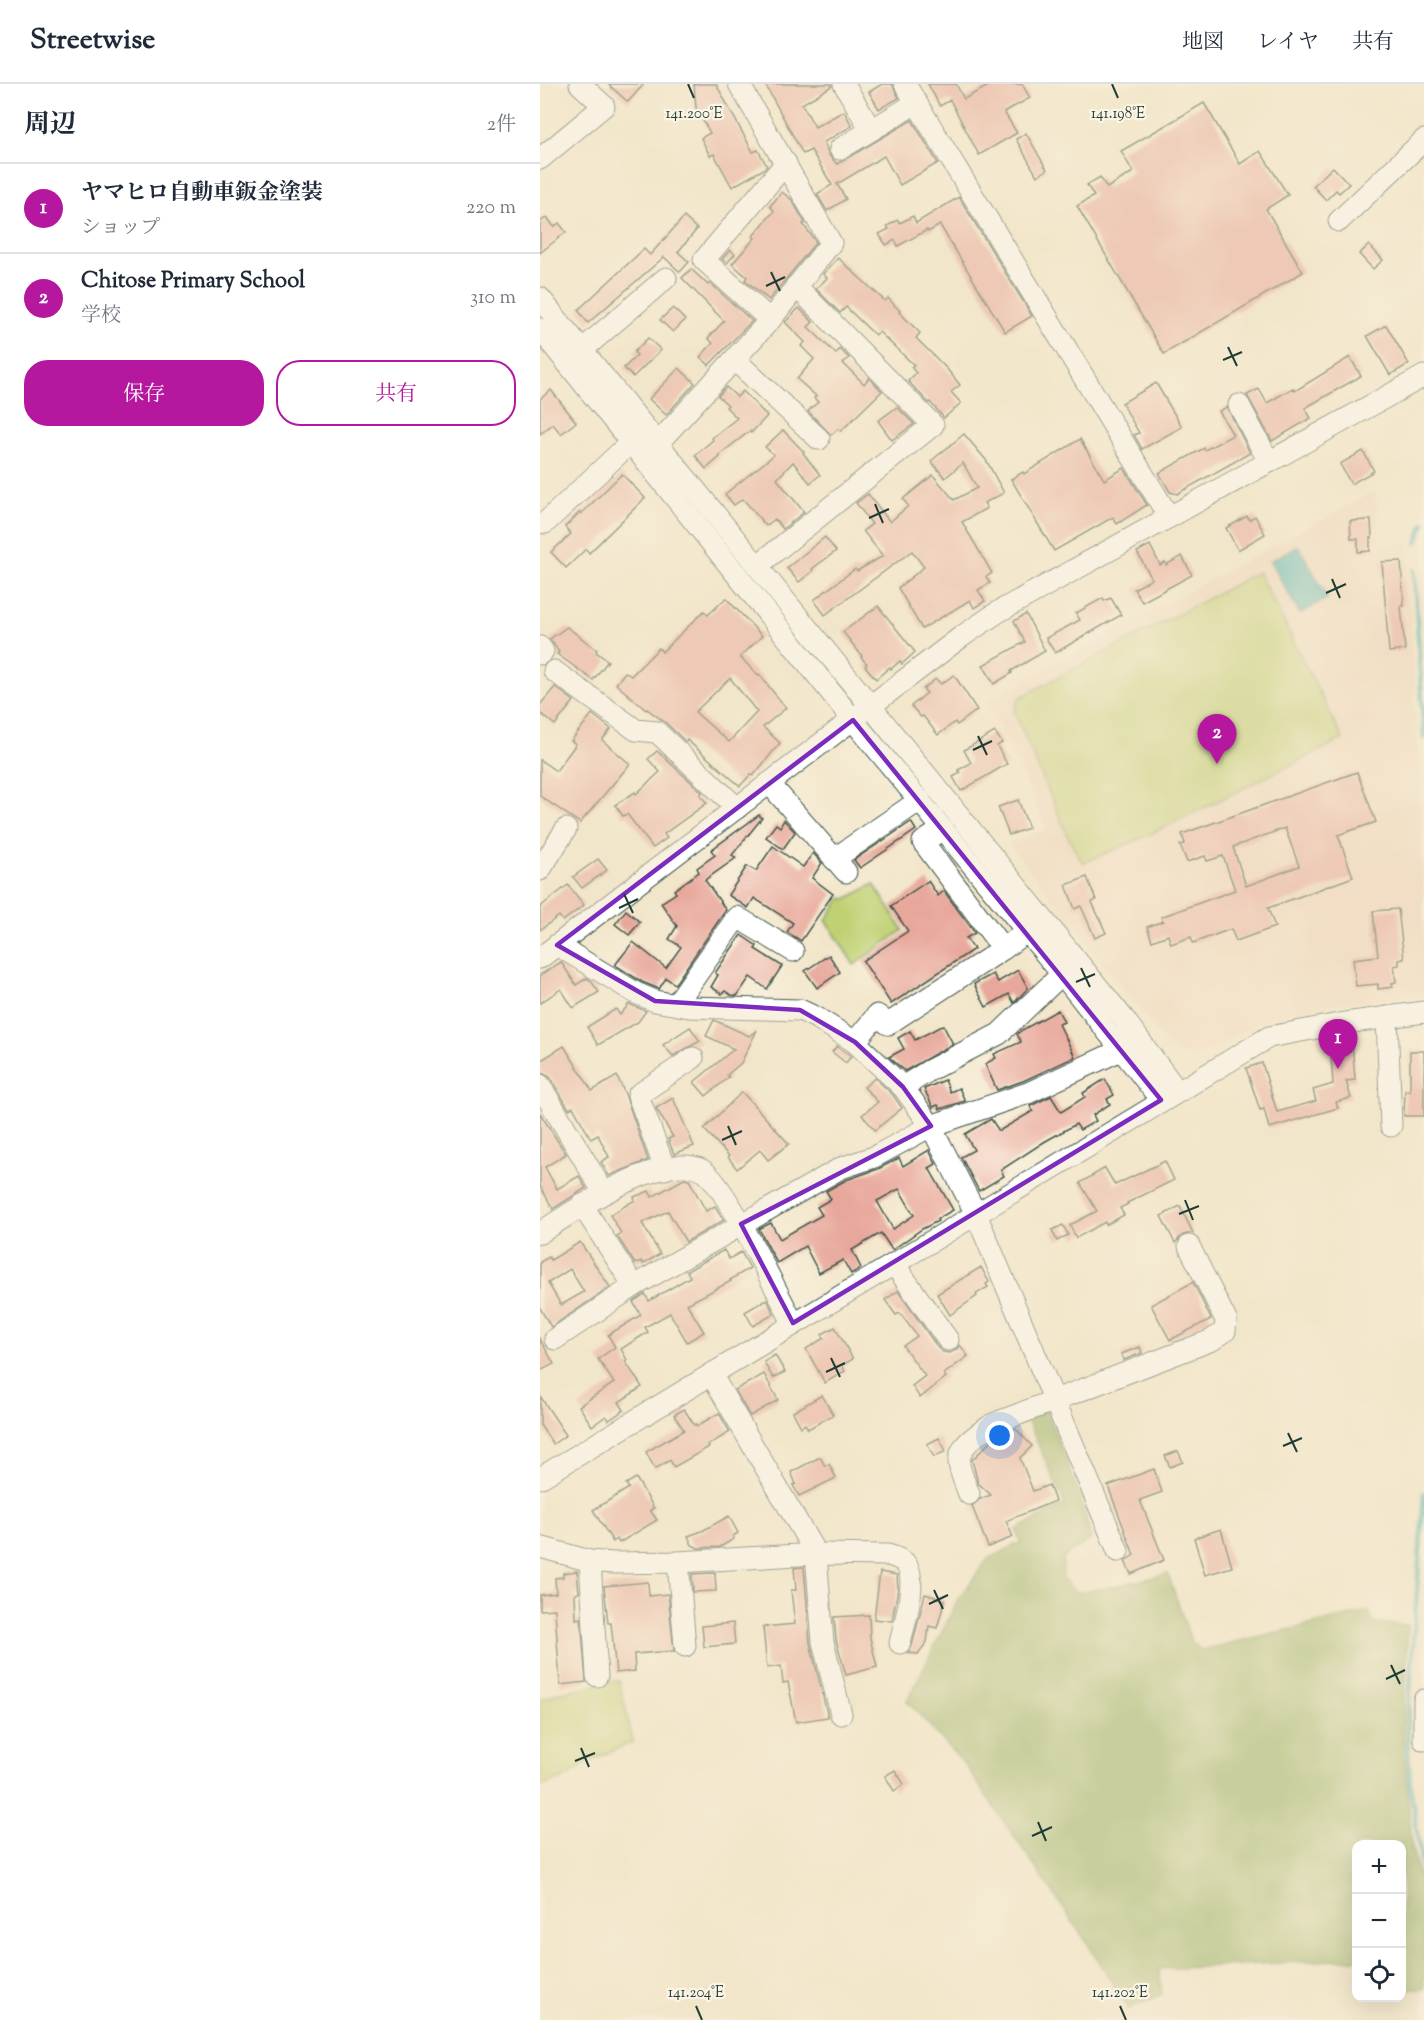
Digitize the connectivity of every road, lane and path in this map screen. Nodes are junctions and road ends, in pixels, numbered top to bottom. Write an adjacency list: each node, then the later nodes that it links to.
1 (580, 84): 9 (street)
2 (739, 84): 10 (street)
3 (844, 84): 6 (street)
4 (905, 84): 5 (street)
5 (916, 104): 6 (street); 25 (street)
6 (871, 130): 8 (street)
7 (1424, 140): 11 (street)
8 (840, 149)
9 (540, 159)
10 (786, 163): 13 (street); 15 (street)
11 (1339, 221)
12 (666, 278): 17 (street)
13 (796, 286): 15 (street); 27 (street)
14 (540, 298): 17 (street)
15 (770, 320): 18 (street)
16 (540, 329): 22 (street)
17 (582, 350): 23 (street)
18 (735, 360): 21 (street); 23 (street)
19 (1424, 376): 24 (street)
20 (1239, 405): 24 (street)
21 (819, 439)
22 (630, 443): 26 (street); 32 (street)
23 (658, 443): 27 (street)
24 (1269, 462): 25 (street)
25 (1169, 517): 31 (street)
26 (545, 523)
27 (758, 566): 31 (street)
28 (540, 647): 29 (street)
29 (540, 654)
30 (554, 671): 35 (street)
31 (870, 707): 32 (street); 53 (street)
32 (853, 720): 33 (street); 34 (street)
33 (769, 783): 34 (street); 35 (street)
34 (920, 800): 37 (street)
35 (737, 808): 40 (street)
36 (566, 829): 38 (street)
37 (943, 829): 39 (street); 41 (street)
38 (540, 870)
39 (1027, 931): 41 (street); 44 (street)
40 (557, 945): 43 (street); 45 (street)
41 (1003, 949): 48 (street)
42 (794, 951): 45 (street)
43 (540, 958)
44 (1062, 974): 49 (street); 52 (street)
45 (676, 1004): 48 (street)
46 (1424, 1012): 47 (street)
47 (1387, 1017): 53 (street); 55 (street)
48 (855, 1042): 52 (street)
49 (1123, 1049): 53 (street); 54 (street)
50 (693, 1058): 56 (street)
51 (540, 1085): 57 (street)
52 (903, 1088): 54 (street)
53 (1169, 1096): 59 (street)
54 (931, 1126): 59 (street); 60 (street)
55 (1391, 1126)
56 (665, 1168): 57 (street); 60 (street)
57 (604, 1193): 58 (street)
58 (582, 1205): 61 (street); 64 (street)
59 (976, 1214): 63 (street); 69 (street)
60 (741, 1224): 64 (street); 65 (street)
61 (540, 1233)
62 (1189, 1246): 69 (street)
63 (894, 1264): 65 (street); 67 (street)
64 (634, 1286): 66 (street)
65 (794, 1323): 68 (street)
66 (555, 1340)
67 (948, 1340)
68 (711, 1374): 70 (street); 74 (street)
69 (1055, 1399): 71 (street); 73 (street)
70 (540, 1478)
71 (969, 1494)
72 (540, 1547): 75 (street)
73 (1118, 1551)
74 (816, 1554): 76 (street); 77 (street); 80 (street)
75 (590, 1561): 76 (street); 79 (street)
76 (678, 1562): 78 (street)
77 (900, 1643)
78 (685, 1646)
79 (597, 1676)
80 (841, 1714)

